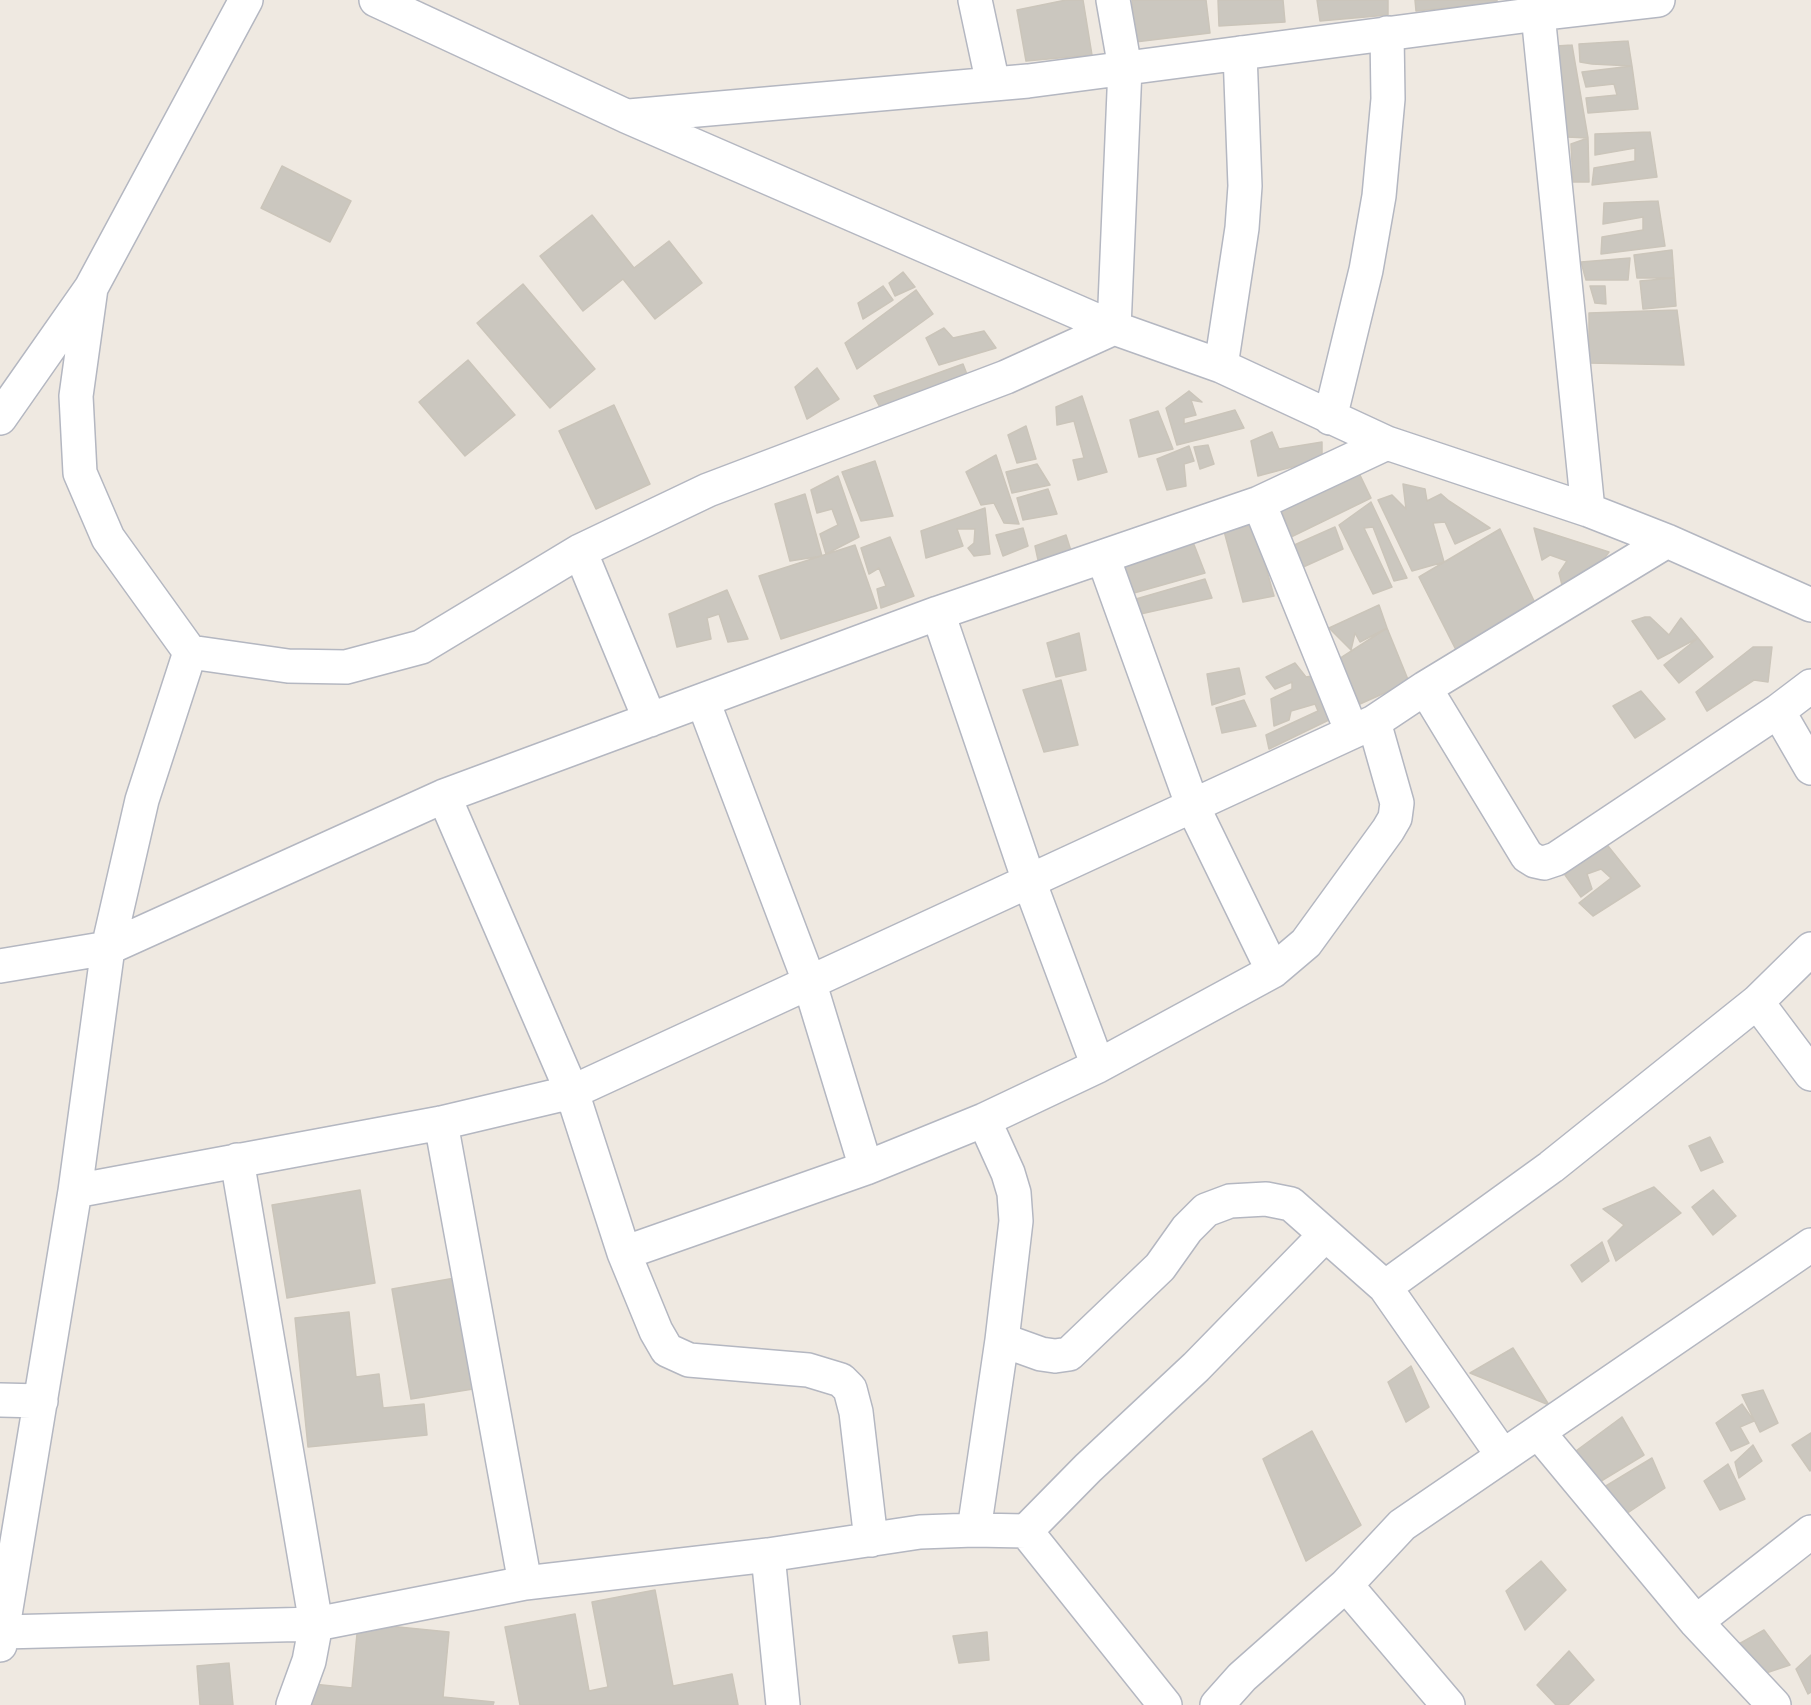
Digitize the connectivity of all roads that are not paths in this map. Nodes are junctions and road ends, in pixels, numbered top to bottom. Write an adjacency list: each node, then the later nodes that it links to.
1 (246, 0): 12 (street)
2 (376, 0): 11 (street)
3 (975, 0): 10 (street)
4 (1113, 0): 9 (street)
5 (1658, 0): 6 (street)
6 (1538, 14): 7 (street); 19 (street)
7 (1387, 33): 8 (street); 16 (street)
8 (1240, 53): 9 (street); 14 (street)
9 (1125, 68): 10 (street); 13 (street)
10 (993, 84): 11 (street)
11 (626, 116): 13 (street)
12 (91, 288): 15 (street); 25 (street)
13 (1114, 328): 14 (street); 21 (street)
14 (1221, 366): 16 (street)
15 (0, 418)
16 (1330, 418): 17 (street)
17 (1387, 443): 18 (street); 19 (street)
18 (1259, 503): 22 (street); 31 (street)
19 (1587, 510): 20 (street)
20 (1667, 541): 23 (street); 27 (street)
21 (580, 551): 25 (street); 30 (street)
22 (1103, 557): 24 (street); 34 (street)
23 (1811, 605)
24 (938, 613): 28 (street); 35 (street)
25 (190, 652): 36 (street)
26 (1811, 686): 29 (street)
27 (1425, 688): 29 (street); 31 (street)
28 (703, 701): 30 (street); 40 (street)
29 (1778, 711): 32 (street)
30 (650, 720): 33 (street)
31 (1363, 727): 34 (street); 39 (street)
32 (1811, 768)
33 (444, 796): 36 (street); 44 (street)
34 (1193, 807): 35 (street); 39 (street)
35 (1029, 881): 40 (street); 42 (street)
36 (108, 948): 38 (street); 49 (street)
37 (1811, 949): 41 (street)
38 (0, 966)
39 (1273, 971): 42 (street)
40 (809, 981): 44 (street); 48 (street)
41 (1757, 1002): 43 (street); 53 (street)
42 (1098, 1066): 45 (street)
43 (1811, 1074)
44 (572, 1092): 46 (street); 52 (street)
45 (984, 1120): 48 (street); 54 (street)
46 (441, 1123): 47 (street); 65 (street)
47 (237, 1160): 49 (street); 68 (street)
48 (866, 1168): 52 (street)
49 (75, 1191): 56 (street)
50 (1325, 1235): 53 (street); 54 (street); 60 (street)
51 (1811, 1245): 57 (street)
52 (624, 1253): 62 (street)
53 (1385, 1287): 58 (street)
54 (1002, 1340): 59 (street)
55 (0, 1400): 56 (street)
56 (40, 1401): 64 (street)
57 (1538, 1432): 58 (street); 67 (street)
58 (1503, 1456): 66 (street)
59 (974, 1530): 60 (street); 62 (street)
60 (1026, 1531): 72 (street)
61 (1811, 1532): 67 (street)
62 (871, 1540): 63 (street)
63 (768, 1555): 65 (street); 71 (street)
64 (7, 1560): 69 (street)
65 (525, 1583): 68 (street)
66 (1346, 1585): 73 (street); 74 (street)
67 (1696, 1622): 75 (street)
68 (316, 1624): 69 (street); 70 (street)
69 (1, 1639)
70 (293, 1705)
71 (783, 1705)
72 (1165, 1705)
73 (1217, 1705)
74 (1448, 1705)
75 (1774, 1705)

